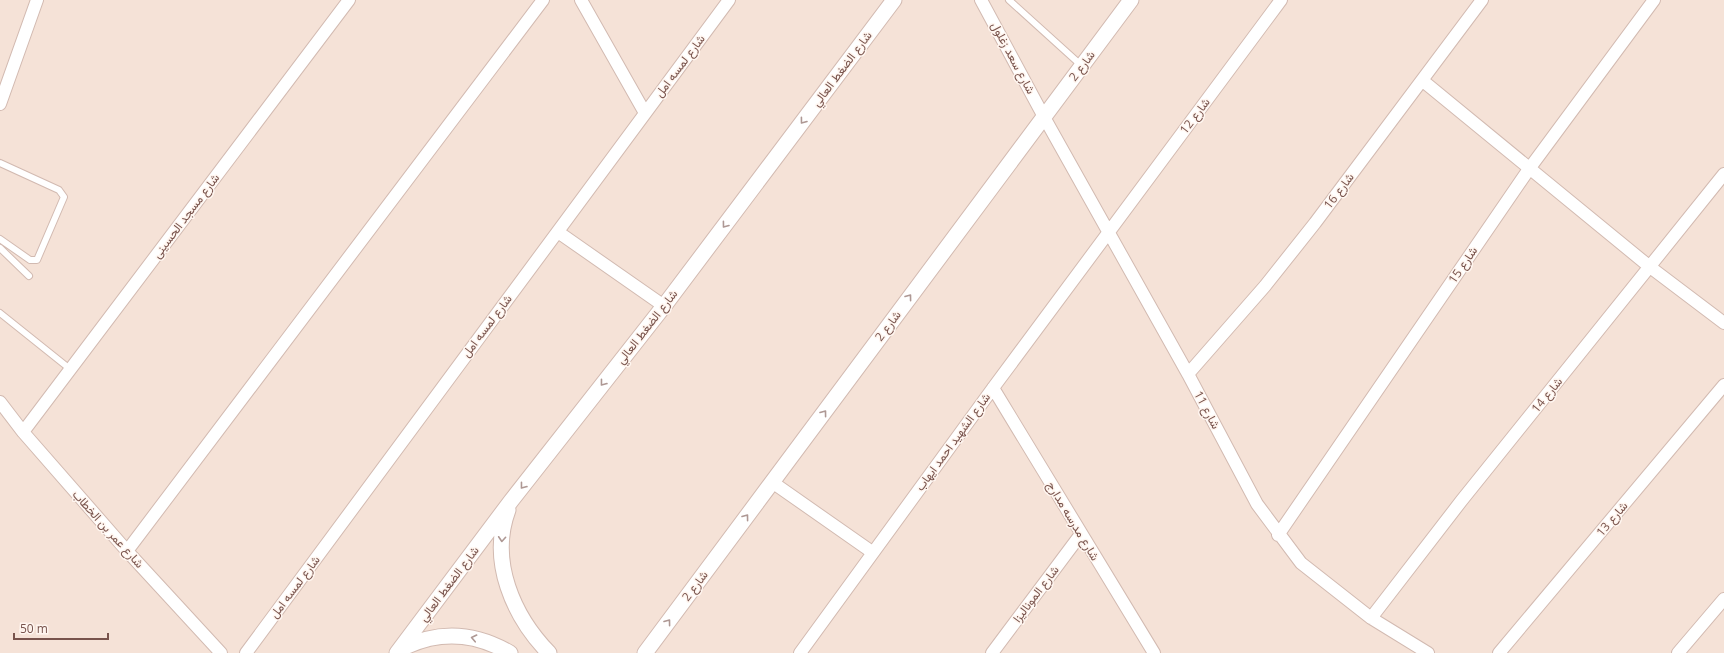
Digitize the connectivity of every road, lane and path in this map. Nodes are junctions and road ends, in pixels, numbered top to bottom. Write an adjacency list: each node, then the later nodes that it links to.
1 (37, 0): 15 (street)
2 (349, 0): 30 (street, شارع مسجد الحسينى)
3 (542, 0): 40 (street)
4 (582, 0): 16 (street)
5 (730, 0): 16 (street, شارع لمسه امل)
6 (894, 0): 27 (street, شارع الضغط العالي, one-way to 27)
7 (981, 0): 17 (street, شارع سعد زغلول)
8 (1009, 0): 13 (lane)
9 (1131, 0): 13 (street, شارع 2)
10 (1281, 0): 22 (street, شارع 12)
11 (1482, 0): 14 (street, شارع 16)
12 (1654, 0): 19 (street, شارع 15)
13 (1082, 66): 17 (street, شارع 2)
14 (1423, 81): 19 (street); 31 (street, شارع 16)
15 (0, 104)
16 (645, 113): 21 (street, شارع لمسه امل)
17 (1044, 116): 22 (street, شارع 11); 36 (street, شارع 2, one-way to 17)
18 (0, 163): 23 (lane)
19 (1530, 169): 25 (street); 39 (street, شارع 15)
20 (1724, 174): 25 (street, شارع 14)
21 (558, 232): 27 (street); 46 (street, شارع لمسه امل)
22 (1109, 232): 31 (street, شارع 11); 33 (street, شارع الشهيد احمد ايهاب)
23 (0, 239)
24 (0, 248): 26 (lane)
25 (1650, 267): 29 (street); 43 (street, شارع 14)
26 (29, 276)
27 (664, 306): 37 (street, شارع الضغط العالي, one-way to 37)
28 (0, 313): 30 (lane)
29 (1724, 323)
30 (70, 369): 35 (street, شارع مسجد الحسينى)
31 (1188, 374): 39 (street, شارع 11)
32 (1724, 385): 54 (street, شارع 13)
33 (993, 388): 38 (street, شارع مدرسه مدارج); 41 (street, شارع الشهيد احمد ايهاب)
34 (0, 402): 35 (street, شارع عمر بن الخطاب)
35 (23, 432): 40 (street, شارع عمر بن الخطاب)
36 (772, 482): 41 (street); 49 (street, شارع 2, one-way to 36)
37 (511, 501): 44 (street, شارع الضغط العالي); 48 (street, one-way to 48)
38 (1081, 534): 51 (street, شارع الموناليزا); 52 (street, شارع مدرسه مدارج)
39 (1278, 535): 43 (street, شارع 11)
40 (128, 552): 45 (street, شارع عمر بن الخطاب)
41 (872, 552): 50 (street, شارع الشهيد احمد ايهاب)
42 (1724, 600): 55 (street)
43 (1371, 618): 53 (street, شارع 11)
44 (399, 651): 47 (street, one-way to 44)
45 (221, 653)
46 (246, 653)
47 (510, 653)
48 (549, 653)
49 (645, 653)
50 (800, 653)
51 (992, 653)
52 (1154, 653)
53 (1428, 653)
54 (1499, 653)
55 (1678, 653)

